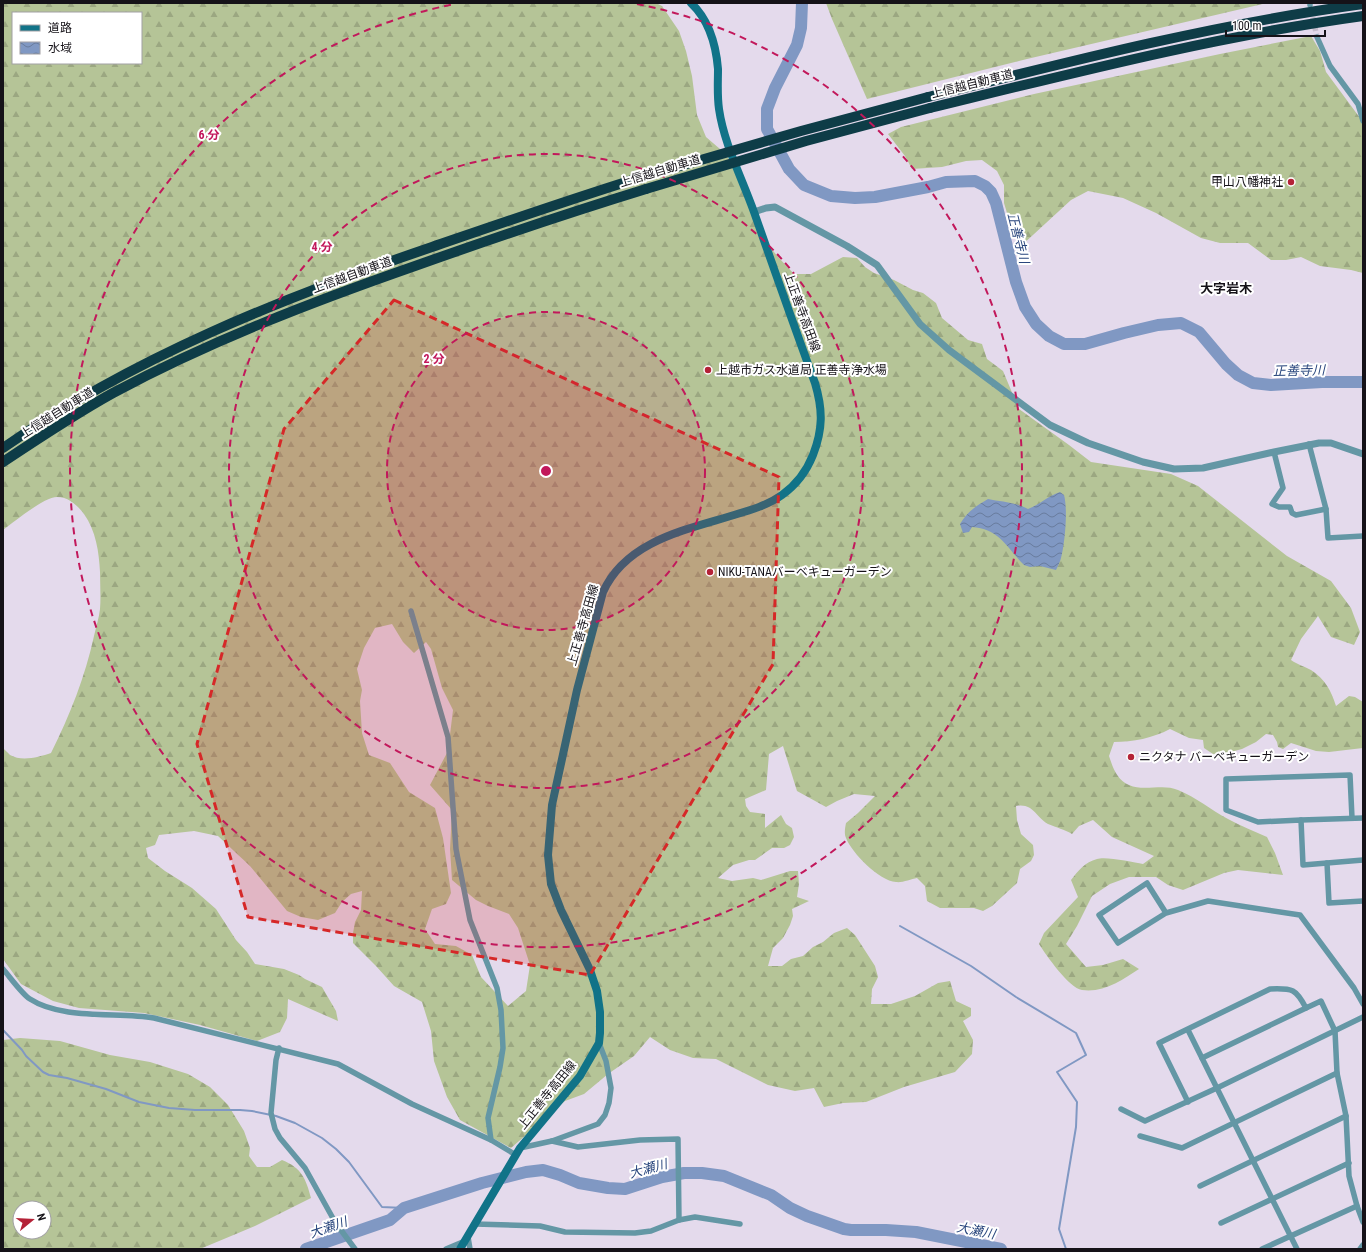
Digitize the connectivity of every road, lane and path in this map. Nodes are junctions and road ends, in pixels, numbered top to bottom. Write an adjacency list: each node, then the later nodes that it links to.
1 (692, 3): 6 (main road, 上正善寺高田線)
2 (1363, 4): 8 (highway, 上信越自動車道, bridge)
3 (1363, 16): 11 (highway, 上信越自動車道, bridge)
4 (1318, 37): 5 (street)
5 (1363, 120)
6 (754, 212): 9 (street); 28 (main road, 上正善寺高田線)
7 (1309, 444): 9 (street); 10 (street); 12 (street)
8 (5, 446)
9 (1274, 452): 12 (street)
10 (1363, 454)
11 (3, 462)
12 (1326, 509): 13 (street)
13 (1363, 536)
14 (411, 611): 38 (street)
15 (1352, 818): 16 (street); 17 (street); 17 (street)
16 (1363, 818)
17 (1301, 820): 19 (street)
18 (1363, 860): 19 (street)
19 (1327, 863): 20 (street)
20 (1363, 901)
21 (1166, 913): 21 (street); 23 (street)
22 (3, 969): 29 (street)
23 (1363, 1004)
24 (1306, 1008): 26 (street); 27 (street); 30 (street)
25 (1363, 1017): 27 (street)
26 (1188, 1030): 30 (street); 33 (street)
27 (1335, 1031): 31 (street); 32 (street)
28 (598, 1043): 39 (street); 40 (main road, 上正善寺高田線)
29 (279, 1048): 38 (street); 54 (street)
30 (1202, 1058): 32 (street)
31 (1337, 1073): 35 (street); 36 (street)
32 (1217, 1088): 33 (street); 36 (street)
33 (1188, 1102): 34 (street)
34 (1121, 1109)
35 (1346, 1116): 41 (street); 42 (street)
36 (1235, 1123): 37 (street); 41 (street)
37 (1140, 1136)
38 (491, 1140): 40 (street)
39 (552, 1141): 40 (street); 46 (street)
40 (518, 1151): 49 (main road, 上正善寺高田線)
41 (1253, 1160): 43 (street); 44 (street)
42 (1349, 1163): 44 (street); 45 (street)
43 (1200, 1186)
44 (1272, 1198): 48 (street); 51 (street)
45 (1357, 1206): 47 (street); 51 (street)
46 (679, 1220): 49 (street); 50 (street)
47 (1363, 1222)
48 (1221, 1223)
49 (475, 1224): 52 (main road, 上正善寺高田線)
50 (740, 1224)
51 (1291, 1236): 58 (street); 59 (street)
52 (466, 1239): 55 (street); 56 (main road, 上正善寺高田線); 57 (street)
53 (1363, 1245): 60 (street)
54 (355, 1249)
55 (446, 1249)
56 (460, 1249)
57 (470, 1249)
58 (1262, 1249)
59 (1297, 1249)
60 (1360, 1249)

